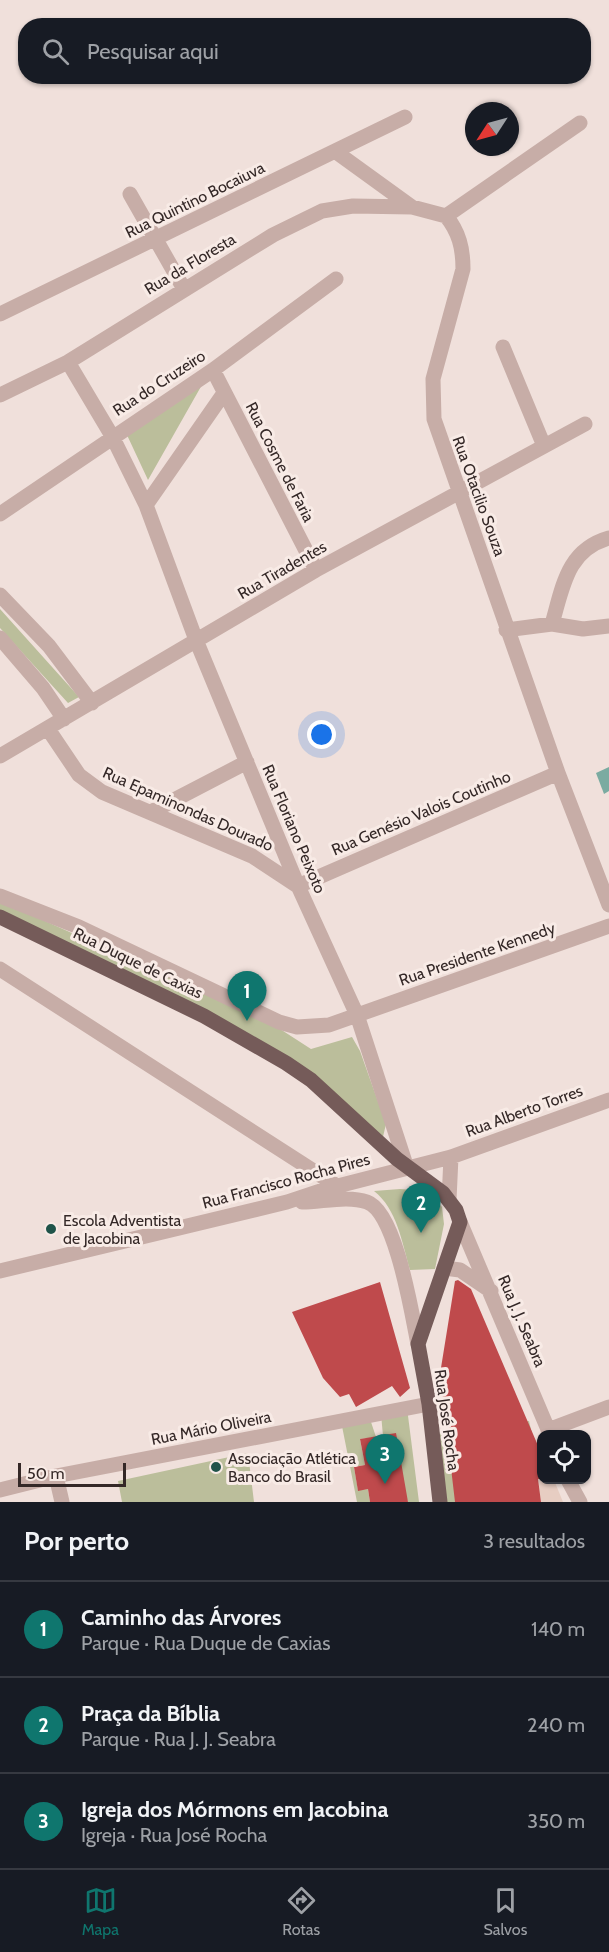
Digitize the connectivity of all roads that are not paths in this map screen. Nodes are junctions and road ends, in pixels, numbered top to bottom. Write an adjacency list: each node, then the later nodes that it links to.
1 (405, 117): 3 (street, Rua Quintino Bocaiuva)
2 (580, 123): 6 (street)
3 (336, 152): 5 (street); 7 (street, Rua Quintino Bocaiuva)
4 (130, 194): 7 (street)
5 (412, 207): 6 (street); 9 (street, Rua da Floresta)
6 (446, 216): 19 (street, Rua Otacilio Souza)
7 (155, 239): 9 (street); 10 (street, Rua Quintino Bocaiuva)
8 (336, 279): 13 (street, Rua do Cruzeiro)
9 (184, 289): 12 (street, Rua da Floresta)
10 (0, 314)
11 (503, 347): 18 (street)
12 (68, 362): 15 (street, Rua da Floresta); 17 (street, Rua Floriano Peixoto)
13 (213, 370): 14 (street, Rua Cosme de Faria); 17 (street, Rua do Cruzeiro)
14 (224, 393): 20 (street); 23 (street, Rua Cosme de Faria)
15 (0, 395)
16 (585, 423): 18 (street, Rua Tiradentes)
17 (111, 436): 20 (street, Rua Floriano Peixoto); 21 (street, Rua do Cruzeiro)
18 (544, 446): 19 (street, Rua Tiradentes)
19 (460, 492): 23 (street, Rua Tiradentes); 27 (street, Rua Otacilio Souza)
20 (146, 505): 28 (street, Rua Floriano Peixoto)
21 (0, 514)
22 (609, 538): 25 (street)
23 (316, 570): 28 (street, Rua Tiradentes)
24 (1, 597): 30 (street)
25 (552, 624): 26 (street); 27 (street)
26 (609, 626)
27 (506, 630): 35 (street, Rua Otacilio Souza)
28 (196, 640): 30 (street, Rua Tiradentes); 34 (street, Rua Floriano Peixoto)
29 (2, 644): 31 (street)
30 (92, 703): 31 (street, Rua Tiradentes)
31 (64, 719): 32 (street, Rua Tiradentes)
32 (48, 729): 33 (street, Rua Tiradentes); 36 (street, Rua Epaminondas Dourado)
33 (0, 756)
34 (247, 762): 36 (street); 37 (street, Rua Floriano Peixoto)
35 (558, 773): 37 (street, Rua Genésio Valois Coutinho); 39 (street, Rua Otacilio Souza)
36 (151, 812): 37 (street, Rua Epaminondas Dourado)
37 (298, 886): 43 (street, Rua Floriano Peixoto)
38 (0, 896): 43 (street, Rua Duque de Caxias)
39 (609, 905)
40 (0, 917): 46 (main road, Rua Duque de Caxias)
41 (609, 927): 43 (street, Rua Presidente Kennedy)
42 (0, 969): 47 (street)
43 (357, 1015): 46 (street, Rua Floriano Peixoto)
44 (609, 1100): 45 (street, Rua Alberto Torres)
45 (451, 1157): 46 (street, Rua Francisco Rocha Pires); 48 (street)
46 (402, 1164): 47 (street, Rua Francisco Rocha Pires); 48 (main road, Rua Duque de Caxias)
47 (337, 1186): 49 (street, Rua Francisco Rocha Pires)
48 (449, 1200): 50 (main road)
49 (287, 1202): 52 (street, Rua Francisco Rocha Pires); 54 (street)
50 (460, 1222): 51 (main road); 53 (street, Rua J. J. Seabra)
51 (444, 1268): 53 (street); 54 (main road)
52 (0, 1270)
53 (491, 1291): 57 (street, Rua J. J. Seabra)
54 (418, 1344): 55 (main road, Rua José Rocha)
55 (429, 1404): 59 (street, Rua Mário Oliveira); 62 (main road, Rua José Rocha)
56 (609, 1407): 58 (street)
57 (548, 1430)
58 (554, 1430)
59 (56, 1476): 60 (street, Rua Mário Oliveira); 61 (street)
60 (0, 1490)
61 (62, 1502)
62 (440, 1502)

